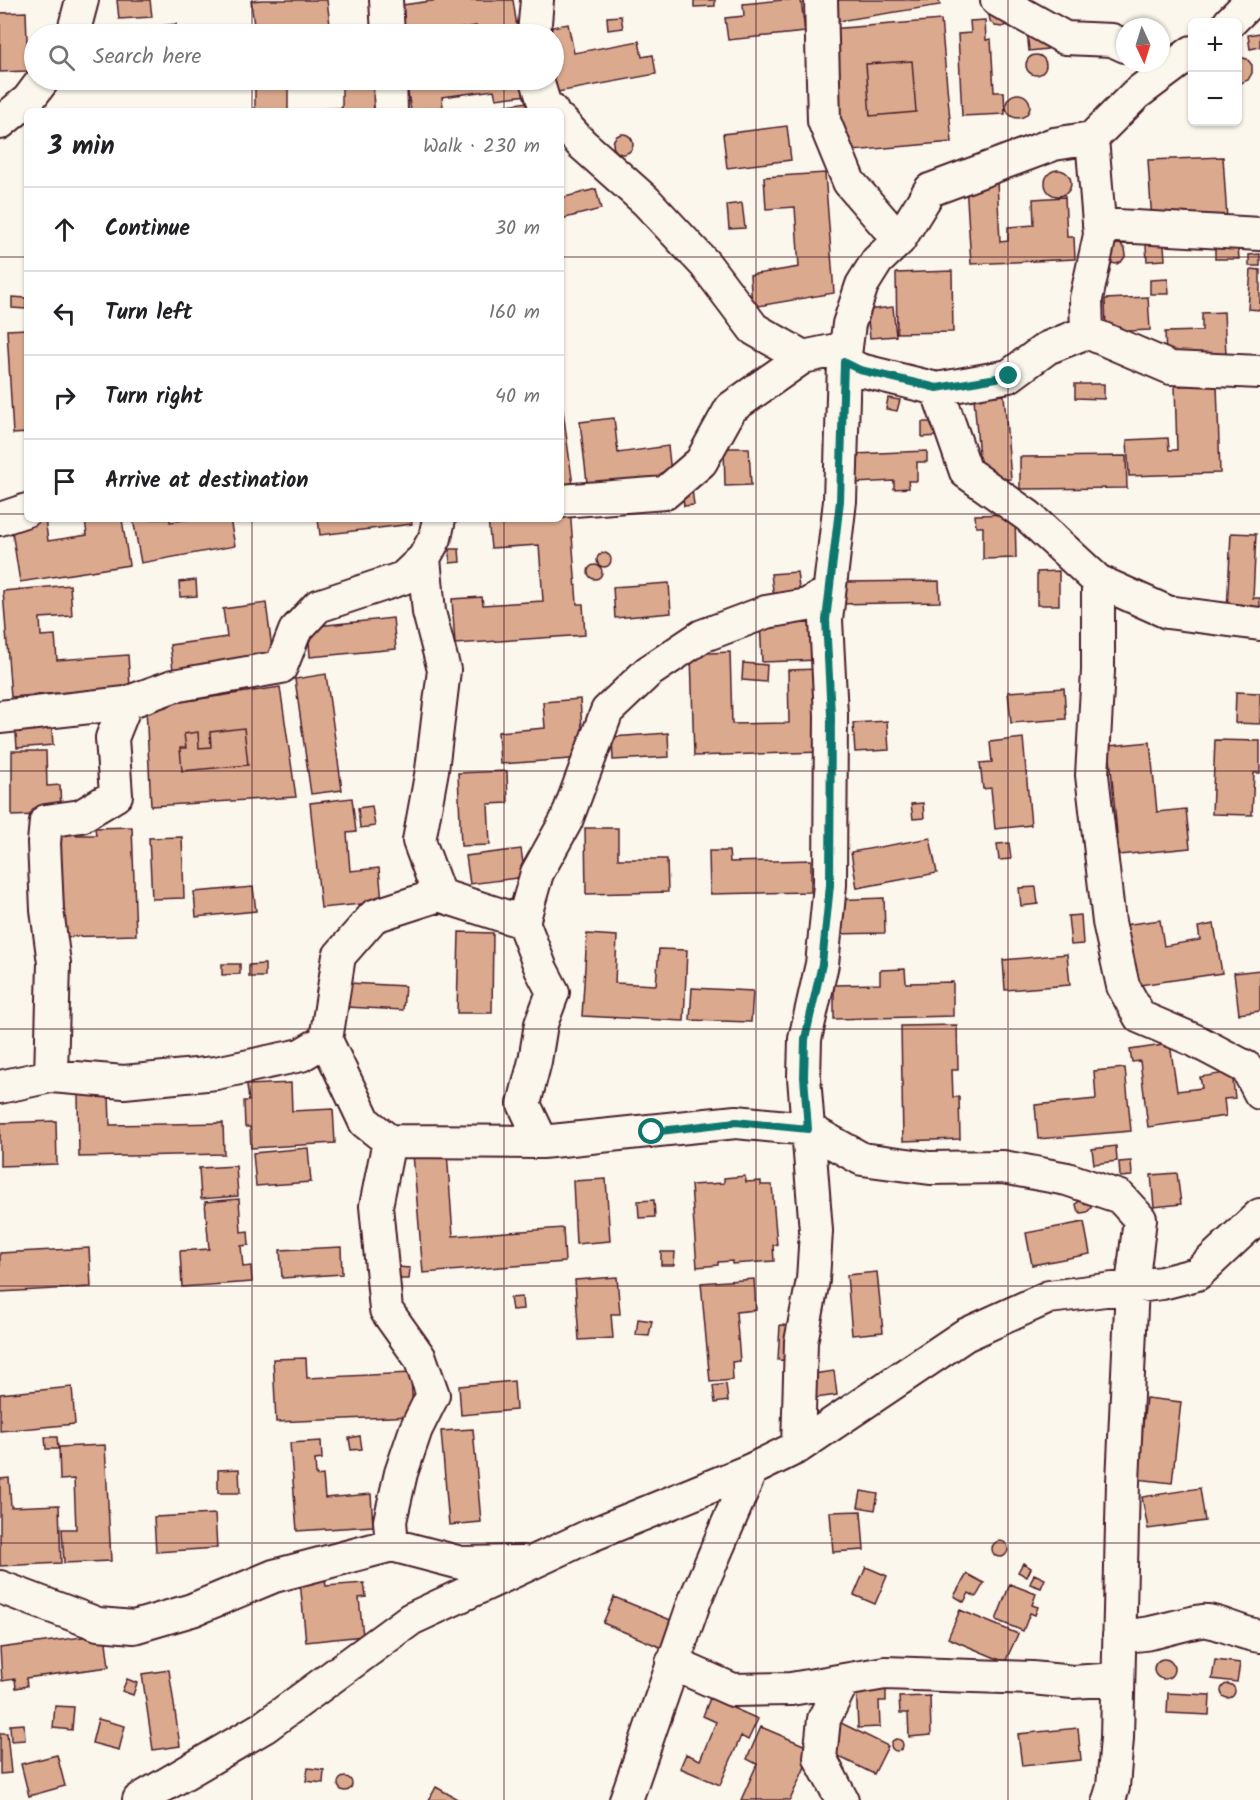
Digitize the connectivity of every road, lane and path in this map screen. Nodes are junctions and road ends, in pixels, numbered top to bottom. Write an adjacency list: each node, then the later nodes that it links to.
1 (82, 0): 8 (street)
2 (386, 0): 9 (street)
3 (537, 0): 10 (street)
4 (821, 0): 23 (street)
5 (998, 0): 11 (street)
6 (1252, 0): 7 (street)
7 (1234, 18)
8 (76, 24)
9 (387, 24)
10 (535, 24)
11 (1116, 42)
12 (1174, 61): 20 (street)
13 (36, 90): 18 (street)
14 (390, 90): 16 (street)
15 (540, 90): 17 (street)
16 (391, 108)
17 (549, 108)
18 (0, 123)
19 (564, 124): 26 (street)
20 (1092, 138): 21 (street); 23 (street)
21 (1099, 225): 22 (street); 24 (street)
22 (1260, 234)
23 (898, 240): 25 (street)
24 (1086, 332): 27 (street); 28 (street)
25 (845, 355): 26 (street); 28 (street); 35 (street)
26 (803, 357): 29 (street)
27 (1260, 372)
28 (937, 388): 34 (street)
29 (564, 501)
30 (24, 511): 31 (street)
31 (0, 519)
32 (438, 522): 33 (street)
33 (424, 558): 37 (street); 39 (street)
34 (1098, 581): 36 (street); 44 (street)
35 (829, 592): 40 (street); 45 (street)
36 (1260, 624)
37 (126, 703): 38 (street); 42 (street)
38 (0, 717)
39 (439, 895): 40 (street); 41 (street)
40 (523, 922): 47 (street)
41 (326, 1040): 42 (street); 46 (street)
42 (51, 1076): 43 (street)
43 (0, 1088)
44 (1260, 1093)
45 (808, 1129): 47 (street); 49 (street); 50 (street)
46 (389, 1141): 47 (street); 52 (street)
47 (542, 1142)
48 (1260, 1215): 49 (street)
49 (1132, 1286): 50 (street); 55 (street)
50 (798, 1447): 51 (street)
51 (751, 1470): 53 (street); 57 (street)
52 (392, 1545): 53 (street); 54 (street)
53 (525, 1565): 60 (street)
54 (0, 1587)
55 (1119, 1635): 56 (street); 58 (street)
56 (1260, 1636)
57 (672, 1664): 59 (street); 61 (street)
58 (1118, 1679): 59 (street); 63 (street)
59 (843, 1681): 62 (street)
60 (156, 1798)
61 (626, 1800)
62 (842, 1800)
63 (1109, 1800)

